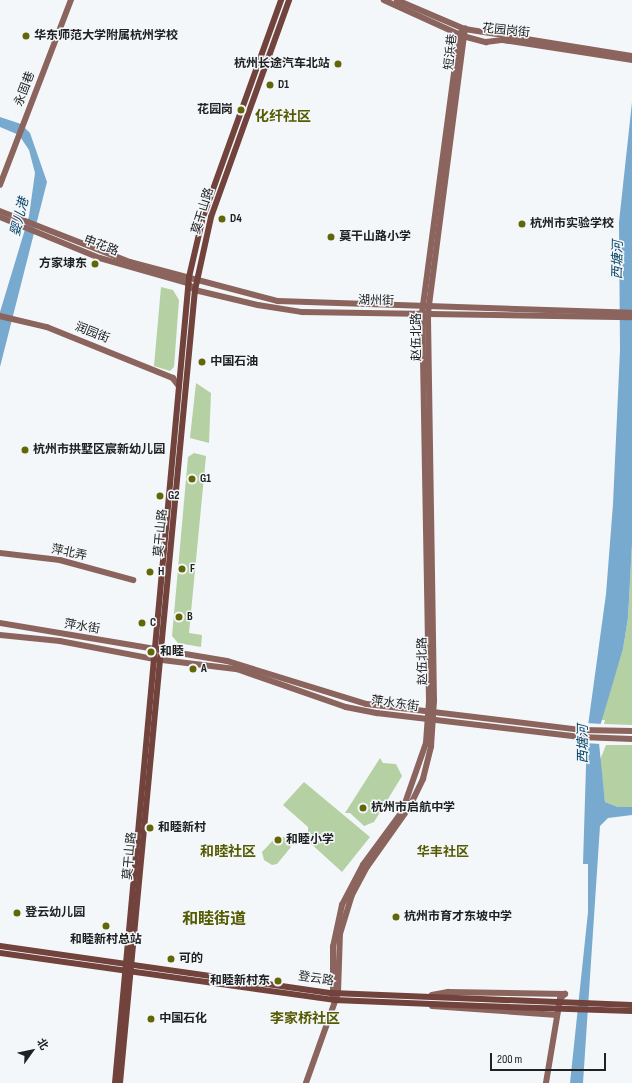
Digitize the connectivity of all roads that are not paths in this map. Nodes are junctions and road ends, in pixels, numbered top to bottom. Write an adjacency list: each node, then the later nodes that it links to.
1 (70, 0): 11 (main road, 永固巷)
2 (281, 0): 16 (main road, 莫干山路)
3 (289, 0): 15 (main road, 莫干山路)
4 (384, 0): 7 (main road, 花园岗街)
5 (397, 0): 6 (main road, 花园岗街)
6 (465, 30): 7 (main road, 短浜巷); 8 (main road, 花园岗街)
7 (462, 35): 8 (main road, 花园岗街); 18 (main road, 短浜巷)
8 (503, 38): 9 (main road, 花园岗街); 10 (main road, 花园岗街)
9 (632, 56)
10 (632, 60)
11 (0, 185)
12 (0, 211): 14 (main road, 申花路)
13 (0, 217): 14 (main road, 申花路)
14 (24, 224): 16 (main road, 申花路)
15 (197, 279): 16 (main road, 申花路); 17 (main road, 莫干山路); 18 (main road, 湖州街)
16 (189, 280): 17 (main road, 申花路); 24 (main road, 莫干山路)
17 (195, 290): 20 (main road, 湖州街); 31 (main road, 莫干山路)
18 (425, 305): 19 (main road, 湖州街); 20 (main road, 赵伍北路)
19 (485, 311): 20 (main road, 湖州街); 21 (main road, 湖州街); 23 (main road, 湖州街)
20 (425, 313): 34 (main road, 赵伍北路)
21 (632, 313)
22 (0, 316): 25 (main road, 润园街)
23 (632, 317)
24 (180, 374): 25 (main road); 26 (main road, 莫干山路)
25 (173, 378): 26 (main road)
26 (179, 386): 31 (main road, 莫干山路)
27 (0, 553): 28 (main road, 萍北弄)
28 (133, 580)
29 (0, 623): 31 (main road, 萍水街)
30 (0, 635): 32 (main road, 萍水街)
31 (158, 650): 32 (main road, 莫干山路); 33 (main road, 莫干山路); 34 (main road, 萍水东街)
32 (154, 659): 33 (main road, 萍水街); 40 (main road, 莫干山路)
33 (161, 660): 35 (main road, 萍水东街); 40 (main road, 莫干山路)
34 (431, 711): 35 (main road, 赵伍北路); 36 (main road, 萍水东街)
35 (431, 720): 37 (main road, 萍水东街); 41 (main road, 赵伍北路)
36 (632, 731)
37 (632, 739)
38 (0, 946): 40 (main road, 登云路)
39 (0, 953): 40 (main road, 登云路)
40 (128, 969): 41 (main road, 登云路); 42 (main road, 登云路); 48 (main road, 莫干山路); 49 (main road, 莫干山路)
41 (335, 993): 42 (main road); 43 (main road, 登云路)
42 (334, 1000): 43 (main road, 登云路); 50 (main road)
43 (418, 1001): 44 (main road, 登云路); 47 (main road); 47 (main road)
44 (481, 1002): 45 (main road, 登云路, bridge); 46 (main road, 登云路, bridge)
45 (632, 1005)
46 (632, 1011)
47 (557, 1015): 51 (main road)
48 (115, 1083)
49 (120, 1083)
50 (306, 1083)
51 (546, 1083)

